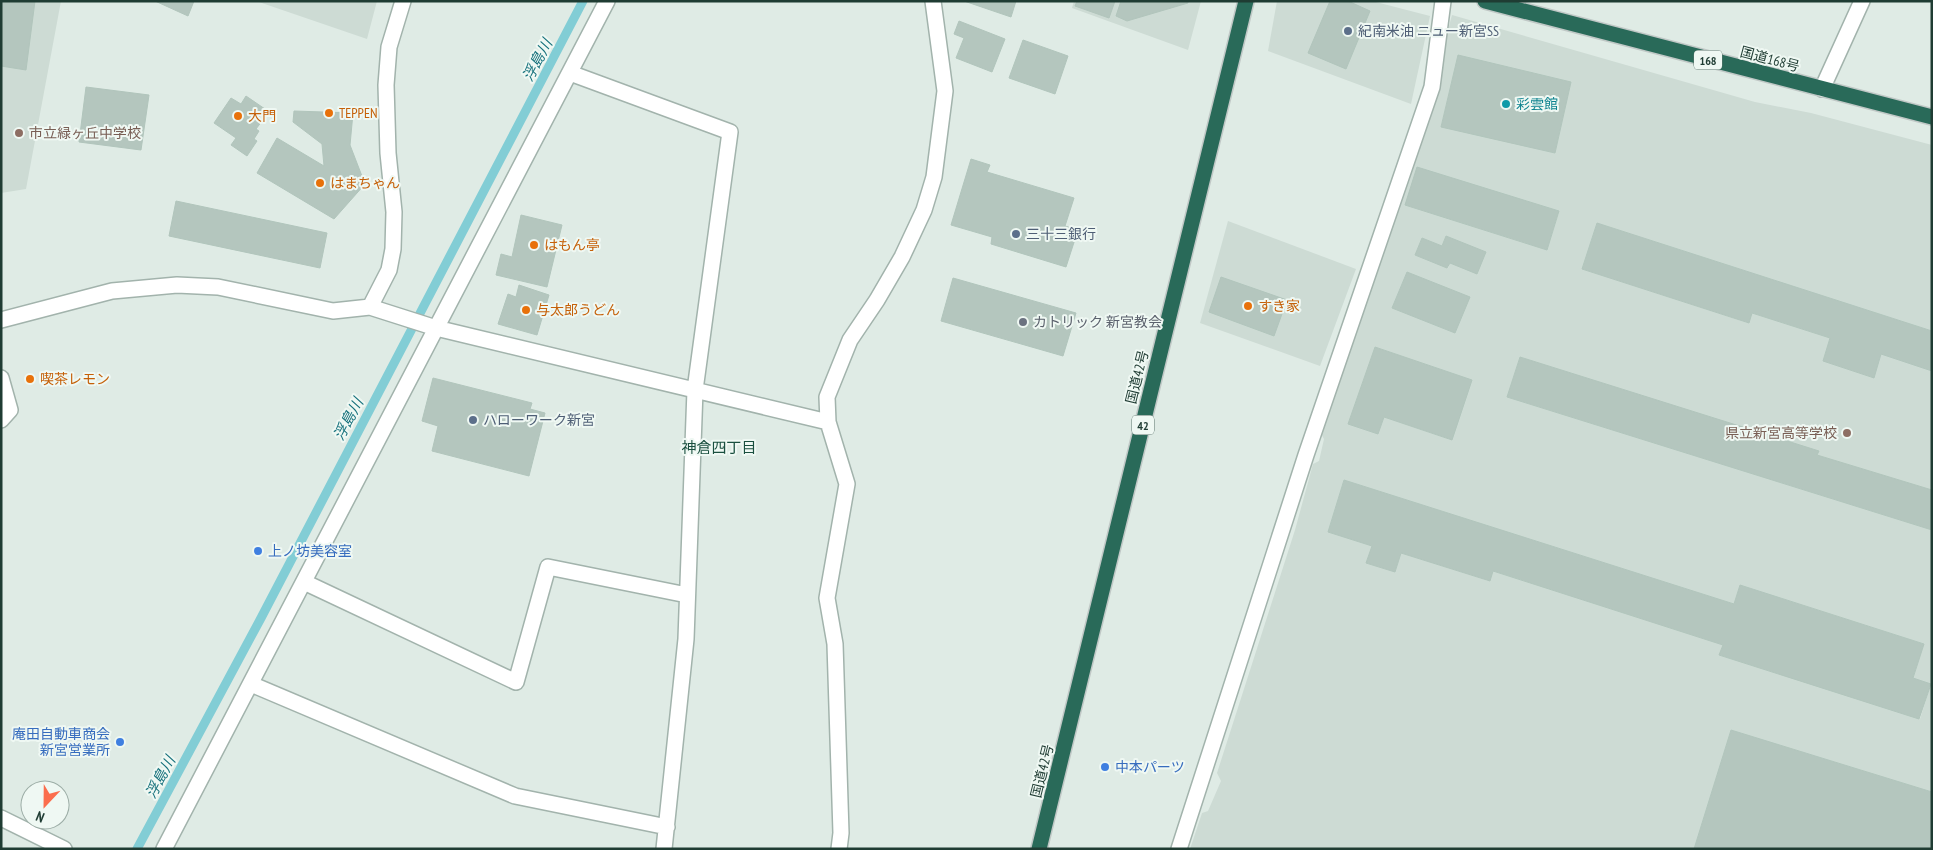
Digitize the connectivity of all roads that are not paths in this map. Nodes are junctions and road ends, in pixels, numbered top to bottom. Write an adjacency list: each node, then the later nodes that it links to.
1 (403, 1): 11 (street)
2 (607, 1): 8 (street)
3 (934, 1): 17 (street)
4 (1246, 1): 27 (highway, 国道42号 / 42)
5 (1443, 1): 28 (street)
6 (1485, 1): 9 (highway, 国道168号 / 168)
7 (1862, 1): 9 (street)
8 (570, 73): 13 (street); 15 (street)
9 (1822, 90): 10 (highway, 国道168号 / 168)
10 (1932, 117)
11 (370, 307): 12 (street); 13 (street)
12 (1, 320)
13 (436, 328): 15 (street); 18 (street)
14 (1, 378): 16 (street)
15 (695, 390): 17 (street); 19 (street)
16 (1, 420)
17 (828, 422): 26 (street)
18 (304, 582): 19 (street); 20 (street)
19 (687, 595): 22 (street)
20 (251, 684): 22 (street); 24 (street)
21 (1, 818): 23 (street)
22 (667, 827): 25 (street)
23 (64, 849)
24 (164, 849)
25 (664, 849)
26 (839, 849)
27 (1039, 849)
28 (1180, 849)

